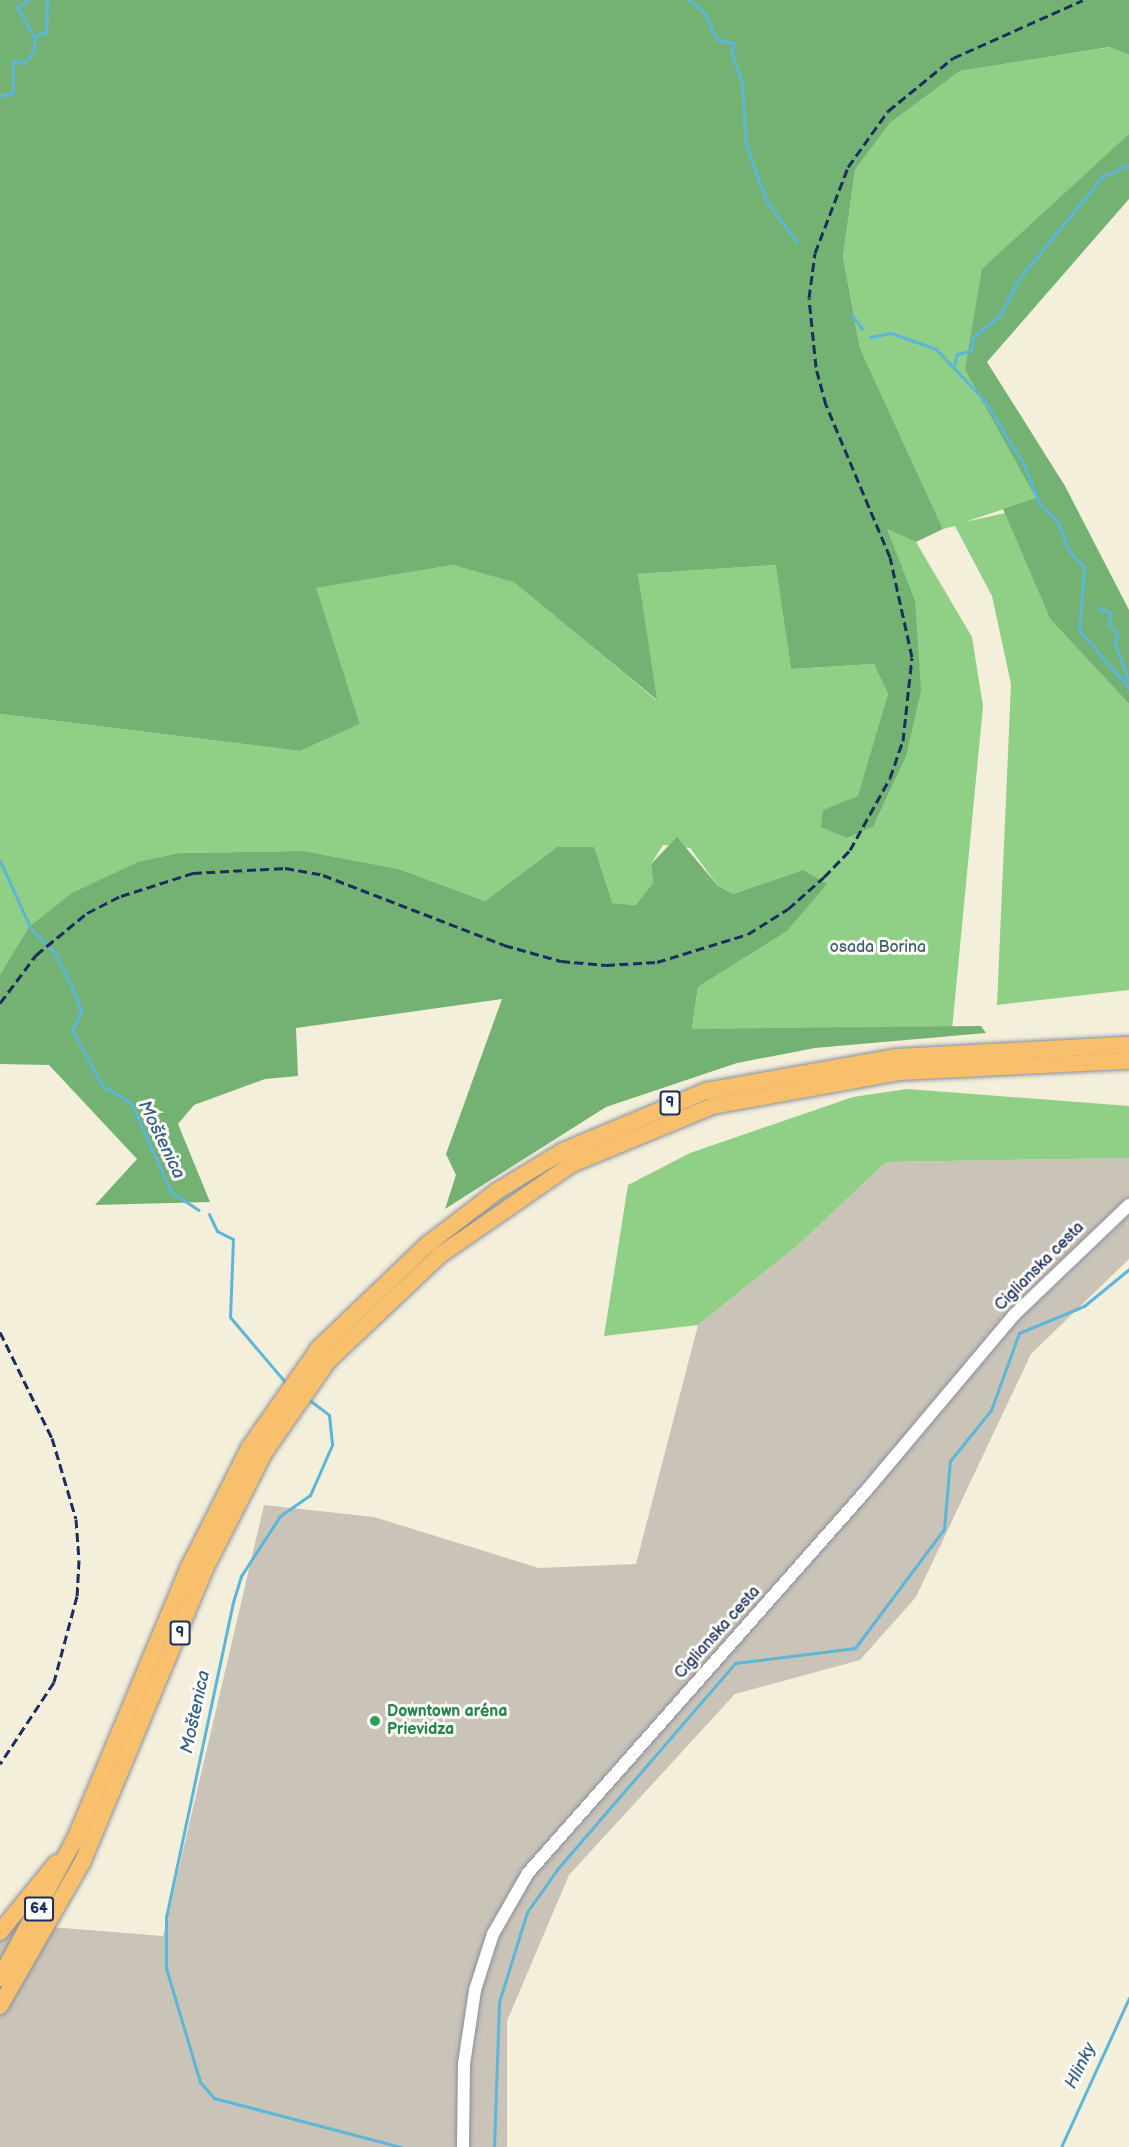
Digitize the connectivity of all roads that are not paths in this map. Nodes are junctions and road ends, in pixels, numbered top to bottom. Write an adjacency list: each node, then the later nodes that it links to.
1 (1129, 1045): 4 (main road, 9)
2 (1129, 1061): 4 (main road, 9)
3 (1129, 1205): 9 (street, Ciglianska cesta)
4 (284, 1406): 5 (main road, 9); 8 (main road, 9)
5 (75, 1839): 6 (main road, 9); 7 (main road, 64)
6 (0, 1932)
7 (0, 1978)
8 (0, 2007)
9 (463, 2147)

